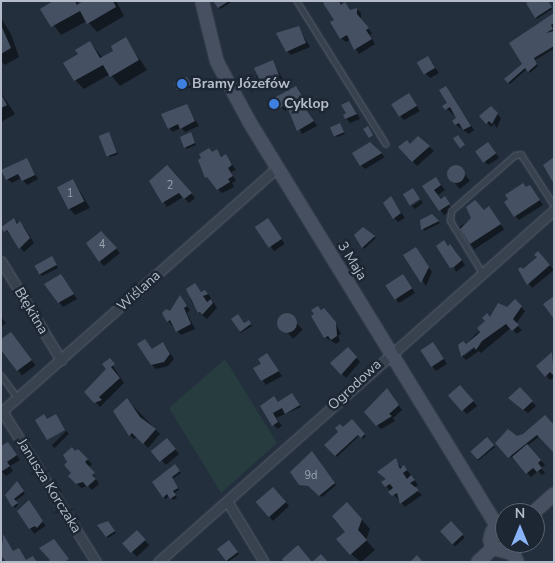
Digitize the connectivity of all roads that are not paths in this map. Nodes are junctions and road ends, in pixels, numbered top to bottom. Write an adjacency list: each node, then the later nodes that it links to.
1 (202, 1): 4 (street, 3 Maja)
2 (297, 1): 3 (lane)
3 (386, 144)
4 (277, 168): 9 (street, 3 Maja); 10 (street, Wiślana)
5 (554, 205): 8 (lane)
6 (554, 210): 8 (street, Ogrodowa)
7 (1, 261): 10 (street, Błękitna)
8 (482, 273): 9 (street, Ogrodowa)
9 (391, 352): 15 (street, Ogrodowa); 17 (street, 3 Maja)
10 (61, 360): 12 (street, Wiślana)
11 (1, 375): 12 (lane)
12 (18, 398): 13 (street, Wiślana)
13 (2, 411): 20 (street, Janusza Korczaka)
14 (554, 494): 16 (street)
15 (227, 501): 21 (street, Ogrodowa); 22 (street)
16 (544, 503)
17 (495, 517)
18 (495, 532): 19 (street)
19 (493, 548): 23 (street)
20 (96, 562)
21 (158, 562)
22 (264, 562)
23 (478, 562)

